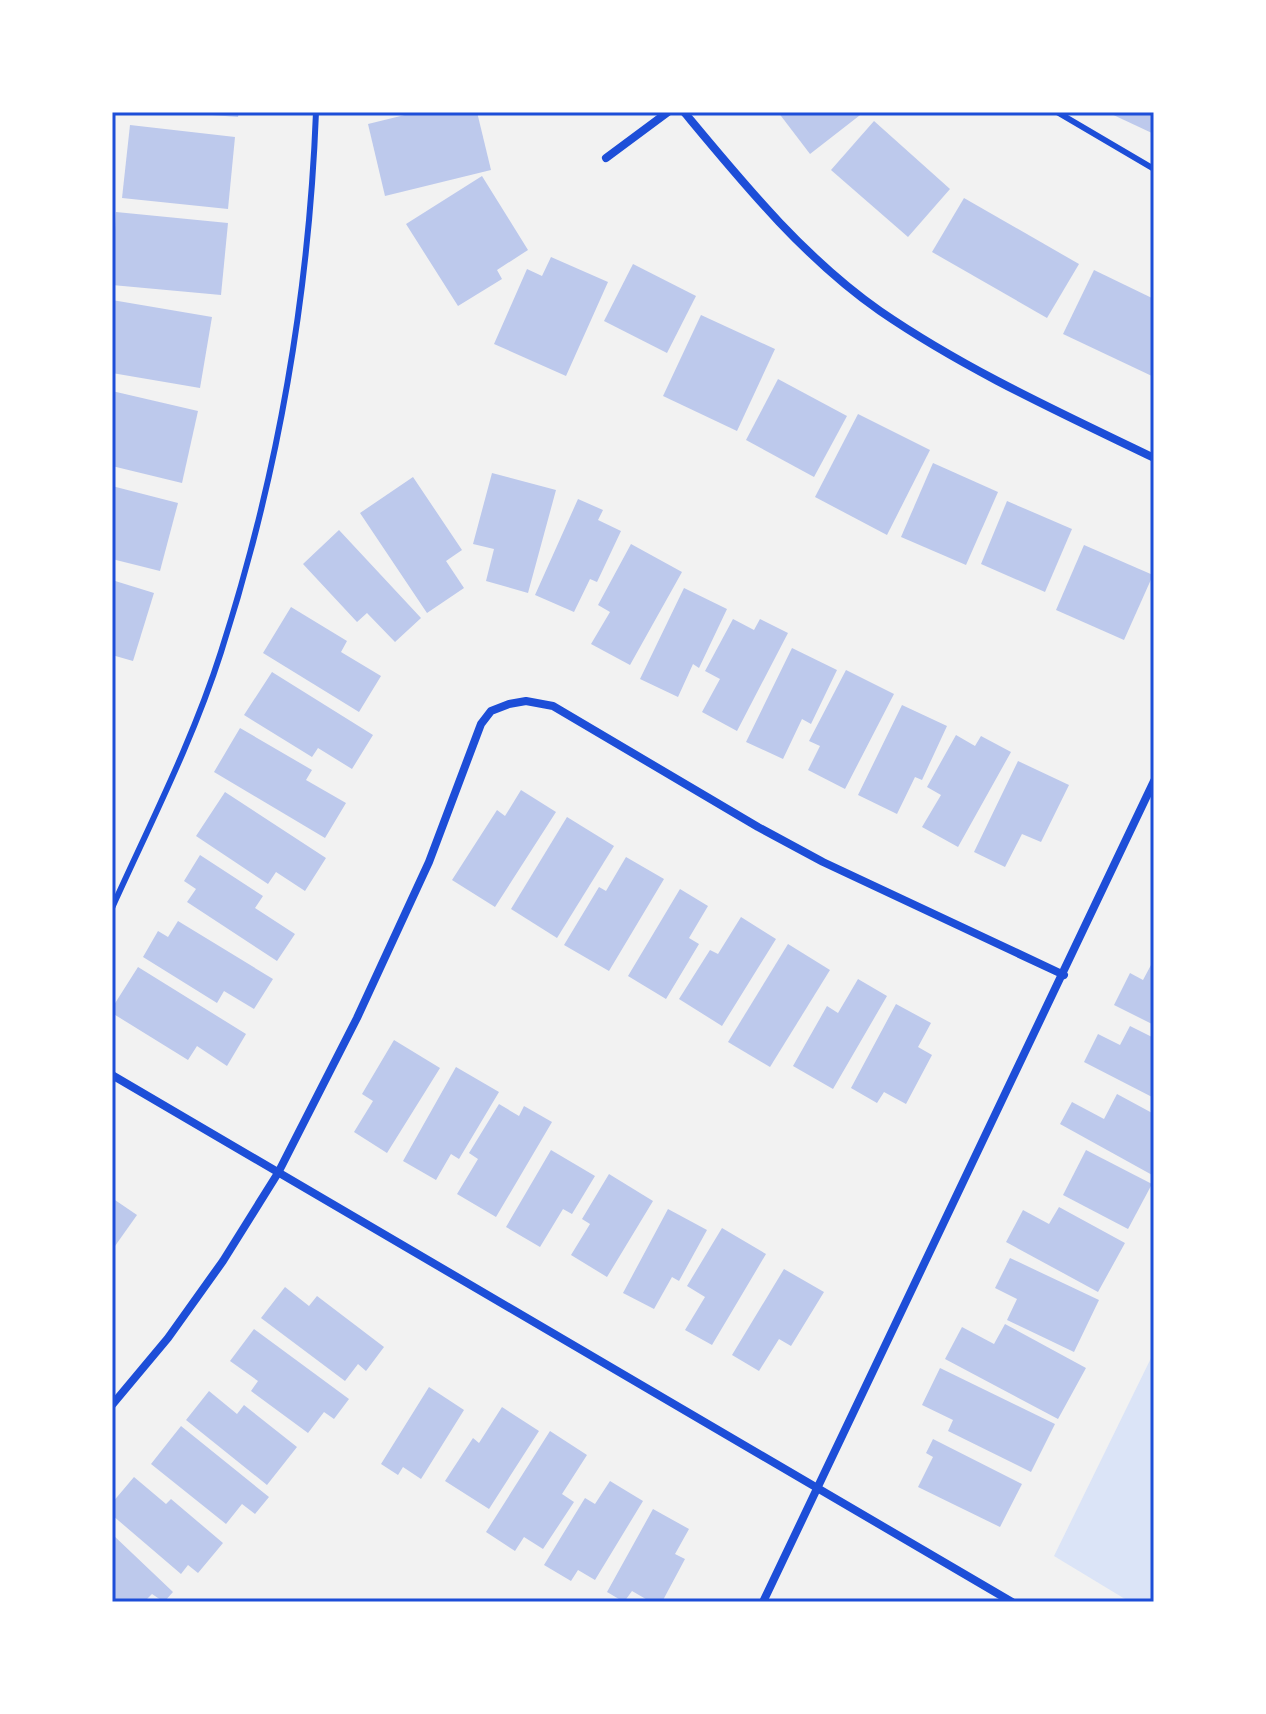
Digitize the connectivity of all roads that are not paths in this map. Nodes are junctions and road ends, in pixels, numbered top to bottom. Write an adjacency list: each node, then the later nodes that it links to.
1 (316, 112): 9 (lane)
2 (668, 112): 5 (street)
3 (684, 112): 7 (street)
4 (1057, 112): 6 (lane)
5 (606, 158)
6 (1154, 169)
7 (1154, 458)
8 (1154, 781): 10 (street)
9 (112, 908)
10 (1064, 975): 12 (street); 14 (street)
11 (112, 1075): 12 (street)
12 (278, 1173): 13 (street); 14 (street)
13 (112, 1405)
14 (816, 1487): 15 (street); 16 (street)
15 (763, 1602)
16 (1012, 1602)

